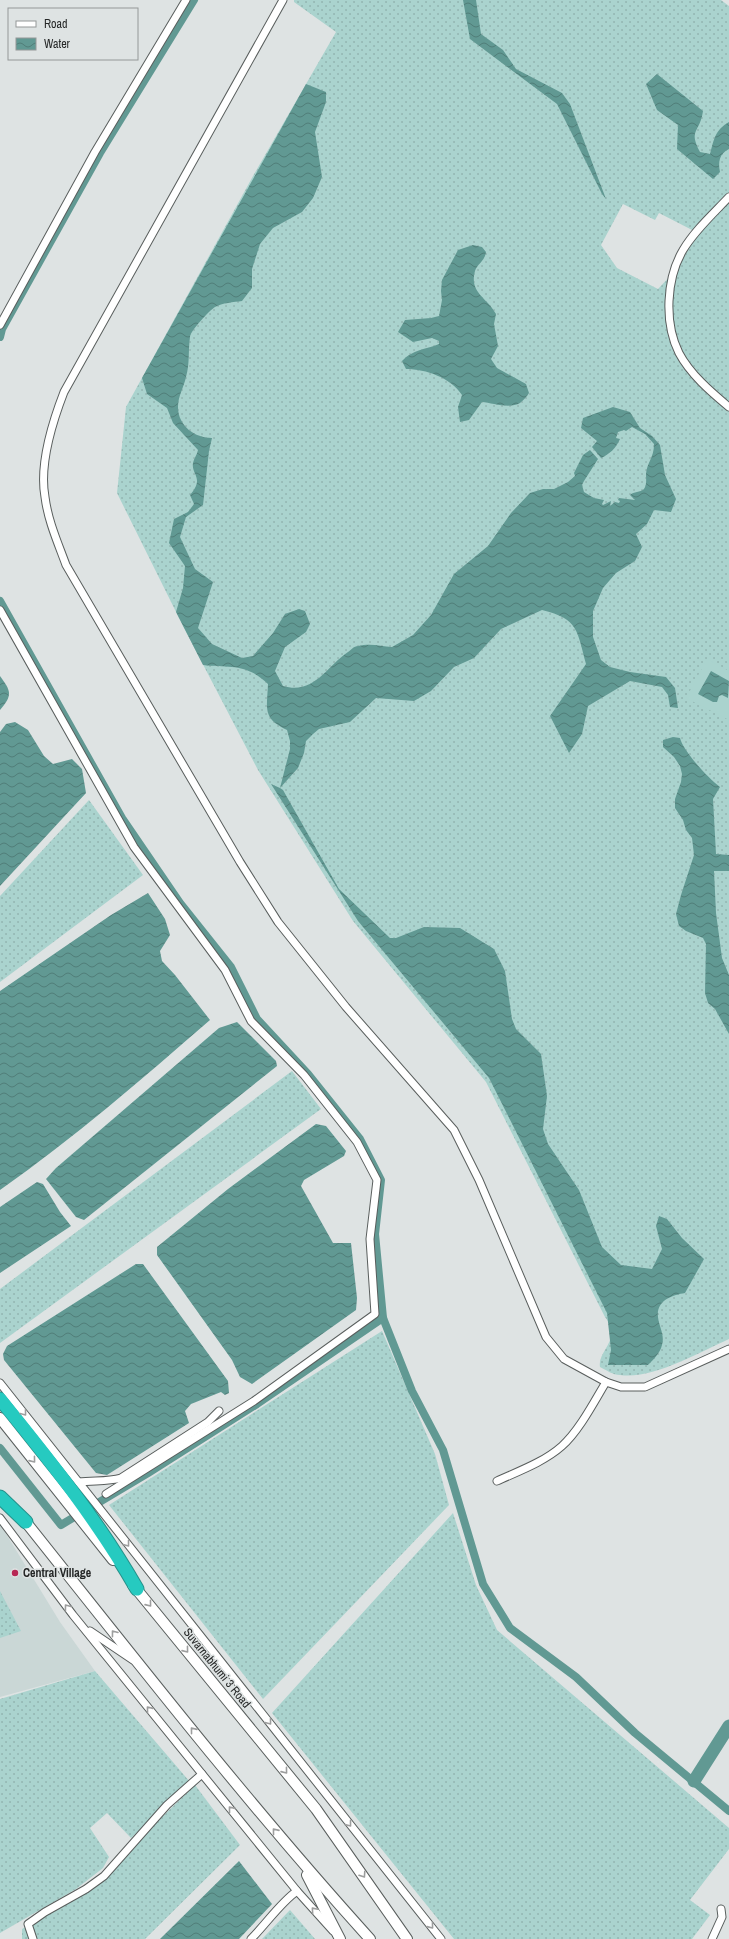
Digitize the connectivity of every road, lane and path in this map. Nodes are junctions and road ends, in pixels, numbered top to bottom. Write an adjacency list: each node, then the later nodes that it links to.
1 (186, 0): 4 (street)
2 (283, 0): 8 (street)
3 (729, 197): 5 (street)
4 (0, 325)
5 (729, 407)
6 (0, 610): 16 (street)
7 (729, 1349): 8 (street)
8 (606, 1382): 14 (street)
9 (0, 1383): 13 (street, one-way to 13)
10 (0, 1399): 18 (highway)
11 (219, 1411): 13 (street)
12 (0, 1418): 18 (main road, one-way to 18)
13 (79, 1482): 18 (street)
14 (497, 1482)
15 (0, 1490): 21 (main road)
16 (106, 1494)
17 (0, 1497): 21 (highway)
18 (77, 1498): 20 (highway)
19 (0, 1518): 23 (street, one-way to 19)
20 (92, 1518): 22 (highway); 34 (street, one-way to 34)
21 (26, 1522): 24 (main road, one-way to 21)
22 (137, 1589): 33 (main road, Suvarnabhumi 3 Road, one-way to 33)
23 (84, 1627): 24 (street); 25 (street, one-way to 23)
24 (138, 1663): 26 (main road, one-way to 24)
25 (202, 1774): 27 (street, one-way to 25); 29 (street)
26 (299, 1861): 31 (main road); 32 (main road)
27 (297, 1891): 30 (street); 31 (street, one-way to 27)
28 (721, 1910): 35 (street)
29 (33, 1939)
30 (251, 1939)
31 (340, 1939)
32 (370, 1939)
33 (407, 1939)
34 (441, 1939)
35 (712, 1939)

